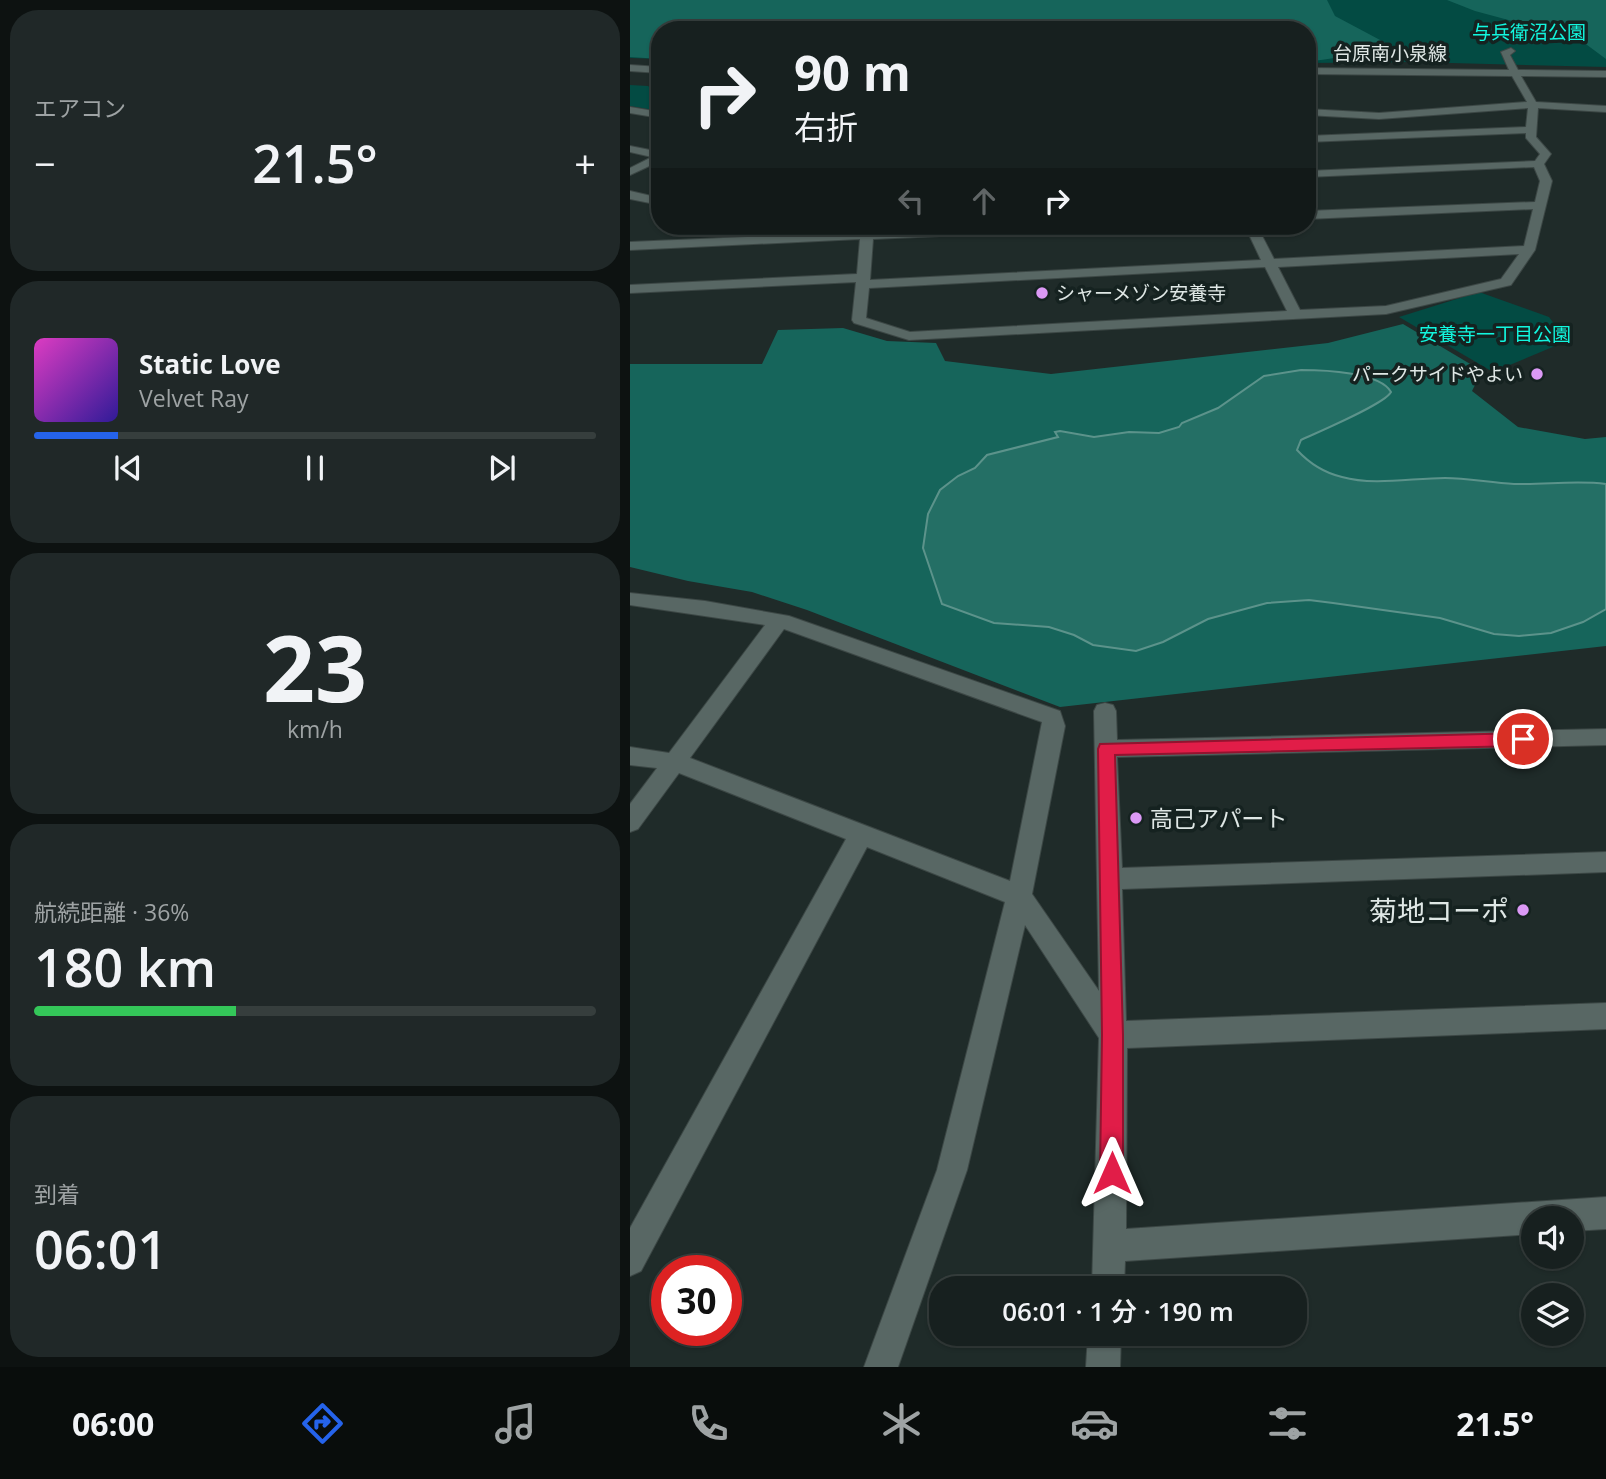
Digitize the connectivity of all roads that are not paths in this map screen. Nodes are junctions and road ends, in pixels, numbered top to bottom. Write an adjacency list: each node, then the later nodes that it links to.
1 (1511, 51): 6 (street)
2 (630, 68): 3 (street)
3 (651, 69)
4 (1316, 71): 6 (street, 台原南小泉線)
5 (1606, 74): 6 (street)
6 (1516, 75): 9 (street); 10 (street, 台原南小泉線); 11 (street)
7 (630, 76): 8 (street)
8 (651, 77)
9 (1316, 77)
10 (1606, 80)
11 (1533, 105): 12 (street); 14 (street); 16 (street)
12 (1606, 109)
13 (630, 110): 15 (street)
14 (1316, 112)
15 (651, 114)
16 (1530, 130): 17 (street); 21 (street)
17 (1316, 139)
18 (630, 149): 19 (street)
19 (651, 154)
20 (651, 161): 22 (street)
21 (1538, 164): 23 (street); 26 (street)
22 (630, 172)
23 (1316, 174)
24 (630, 195): 25 (street)
25 (651, 200)
26 (1541, 205): 27 (street); 32 (street)
27 (1316, 215)
28 (805, 235): 31 (street)
29 (868, 235): 34 (street)
30 (1255, 235): 33 (street)
31 (630, 246)
32 (1529, 250): 33 (street); 36 (street)
33 (1269, 263): 34 (street); 36 (street)
34 (863, 281): 35 (street); 36 (street)
35 (630, 289)
36 (1294, 314)
37 (630, 599): 38 (street)
38 (779, 621): 43 (street); 48 (street)
39 (1105, 711): 41 (street)
40 (1606, 737): 41 (street)
41 (1106, 749): 47 (street)
42 (630, 756): 43 (street)
43 (675, 762): 44 (street); 45 (street)
44 (630, 822)
45 (861, 835): 48 (street); 55 (street)
46 (1606, 862): 47 (street)
47 (1108, 879): 50 (street)
48 (1019, 896): 50 (street); 58 (street)
49 (1606, 1016): 50 (street)
50 (1113, 1035): 54 (street)
51 (1606, 1213): 52 (street)
52 (1584, 1215)
53 (1521, 1219): 54 (street)
54 (1110, 1246): 56 (street)
55 (630, 1260)
56 (1109, 1276)
57 (1104, 1346): 59 (street)
58 (881, 1367)
59 (1103, 1367)

